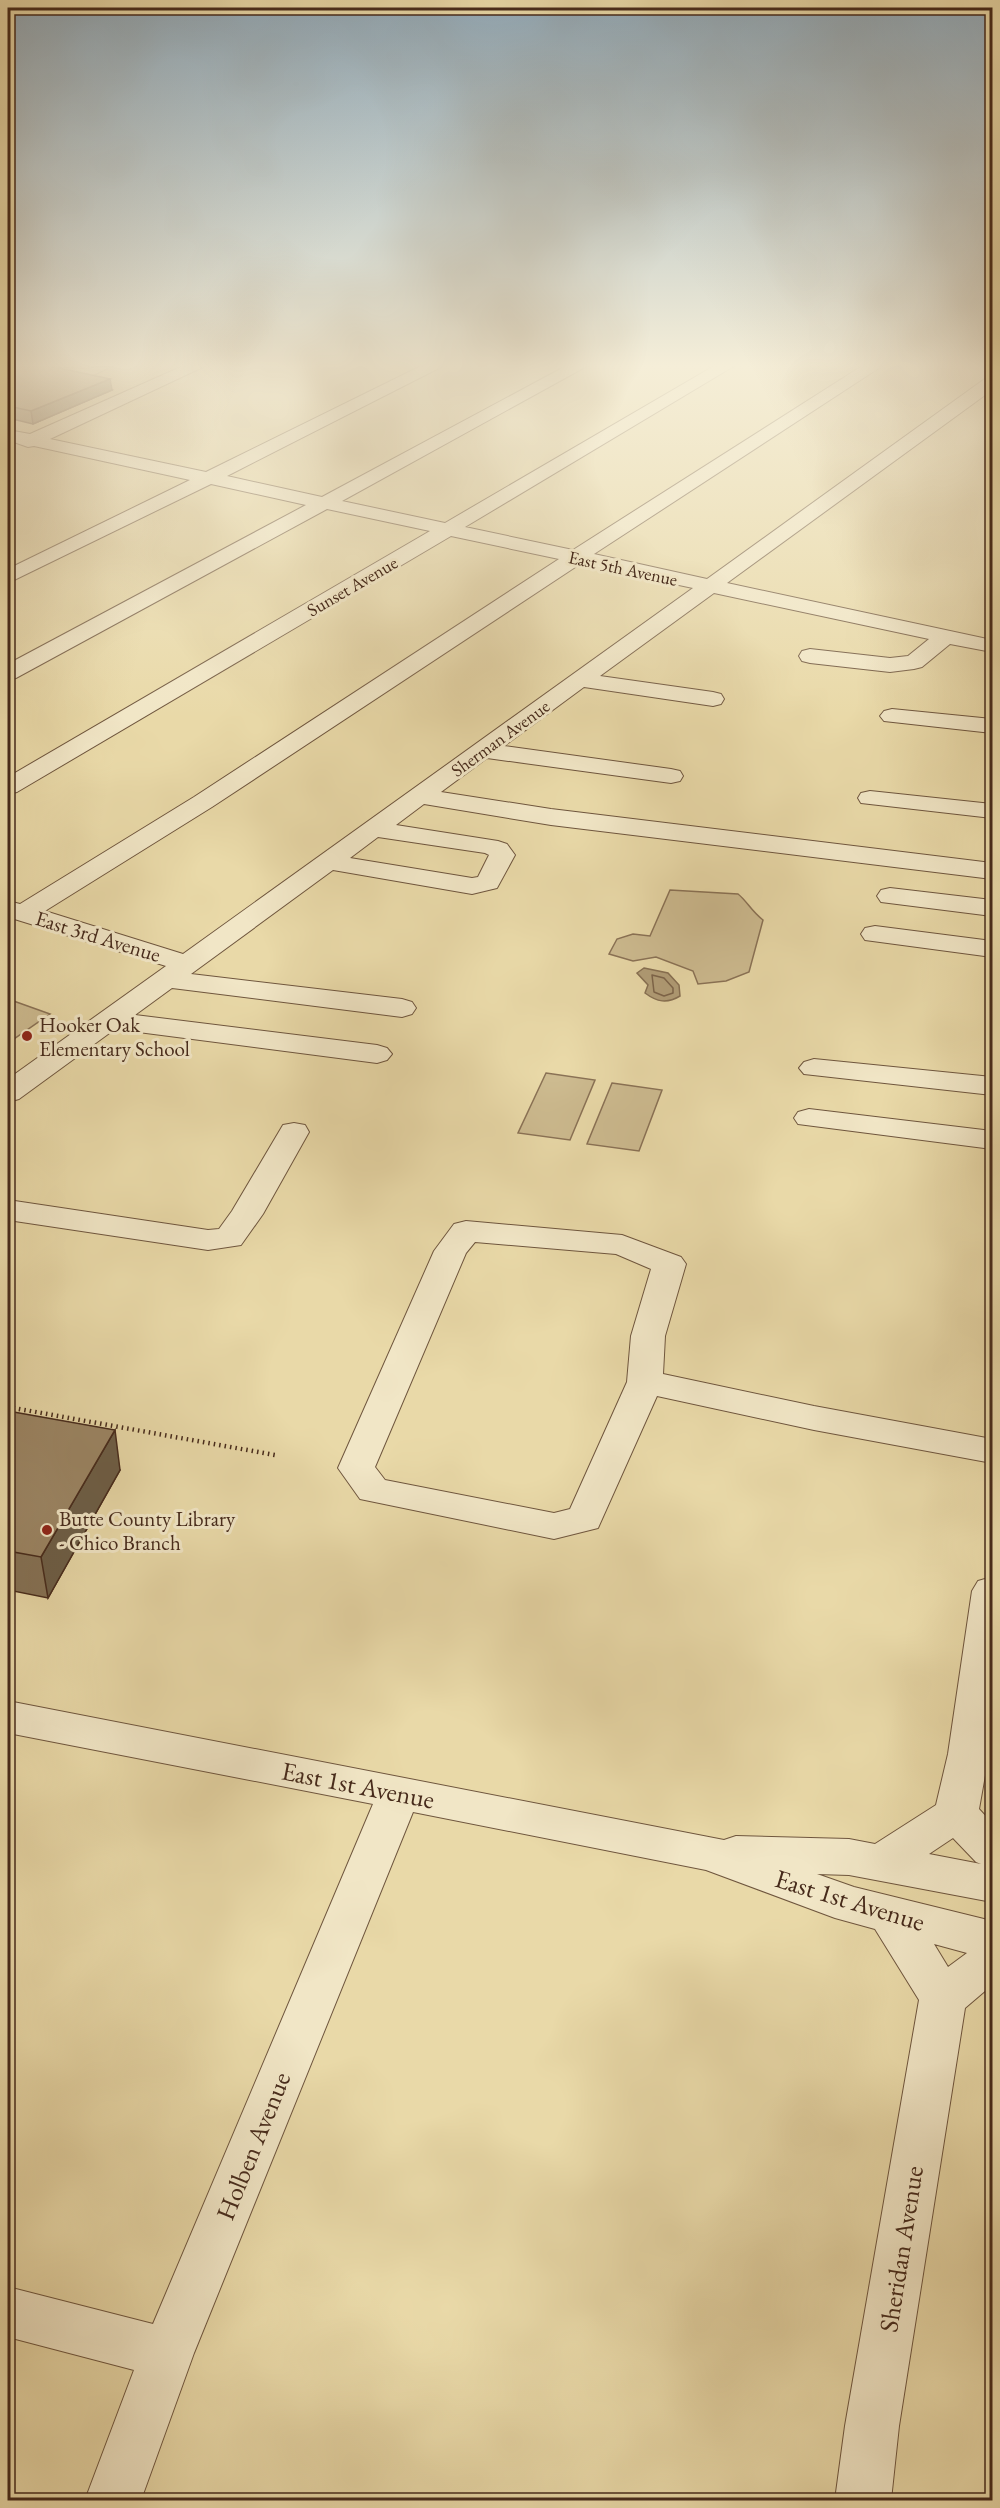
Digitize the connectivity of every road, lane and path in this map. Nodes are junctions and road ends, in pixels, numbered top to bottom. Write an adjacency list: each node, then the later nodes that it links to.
1 (198, 483): 10 (street)
2 (238, 483): 7 (street, East 5th Avenue)
3 (360, 483): 7 (street)
4 (528, 483): 8 (street, Sunset Avenue)
5 (691, 483): 9 (street)
6 (853, 483): 11 (street, Sherman Avenue)
7 (325, 502): 8 (street, East 5th Avenue); 15 (street)
8 (449, 530): 9 (street, East 5th Avenue); 22 (street, Sunset Avenue)
9 (576, 557): 11 (street, East 5th Avenue); 31 (street)
10 (8, 578)
11 (709, 587): 12 (street, East 5th Avenue); 16 (street, Sherman Avenue)
12 (945, 637): 13 (street, East 5th Avenue); 14 (street)
13 (993, 646)
14 (810, 656)
15 (8, 673)
16 (581, 680): 17 (street); 20 (street, Sherman Avenue)
17 (713, 699)
18 (892, 716): 19 (street)
19 (993, 726)
20 (483, 750): 21 (street); 23 (street, Sherman Avenue)
21 (671, 776)
22 (8, 787)
23 (421, 796): 26 (street, Sherman Avenue); 28 (street)
24 (870, 798): 25 (street)
25 (993, 811)
26 (375, 829): 27 (street, Sherman Avenue); 27 (street)
27 (329, 862): 34 (street, Sherman Avenue)
28 (993, 871)
29 (890, 896): 30 (street)
30 (993, 908)
31 (16, 911): 34 (street, East 3rd Avenue)
32 (875, 934): 33 (street)
33 (993, 949)
34 (178, 972): 35 (street, East 3rd Avenue); 36 (street, Sherman Avenue)
35 (402, 1008)
36 (110, 1020): 37 (street); 40 (street, Sherman Avenue)
37 (376, 1054)
38 (814, 1068): 39 (street)
39 (993, 1086)
40 (8, 1093)
41 (808, 1118): 43 (street)
42 (294, 1132): 44 (street)
43 (993, 1140)
44 (8, 1210)
45 (645, 1382): 45 (street); 47 (street)
46 (8, 1407): 48 (path)
47 (993, 1451)
48 (275, 1455)
49 (993, 1591): 52 (street)
50 (8, 1717): 51 (street, East 1st Avenue)
51 (399, 1793): 54 (street, East 1st Avenue); 62 (street, Holben Avenue)
52 (956, 1814): 53 (street); 55 (street)
53 (993, 1850)
54 (709, 1853): 55 (street, East 1st Avenue); 57 (street, East 1st Avenue)
55 (881, 1863): 56 (street, East 1st Avenue)
56 (993, 1884)
57 (890, 1915): 58 (street, East 1st Avenue); 60 (street)
58 (993, 1940)
59 (993, 1959): 60 (street)
60 (943, 1998): 64 (street, Sheridan Avenue)
61 (8, 2312): 62 (street)
62 (167, 2354): 63 (street, Holben Avenue)
63 (113, 2500)
64 (863, 2500)

